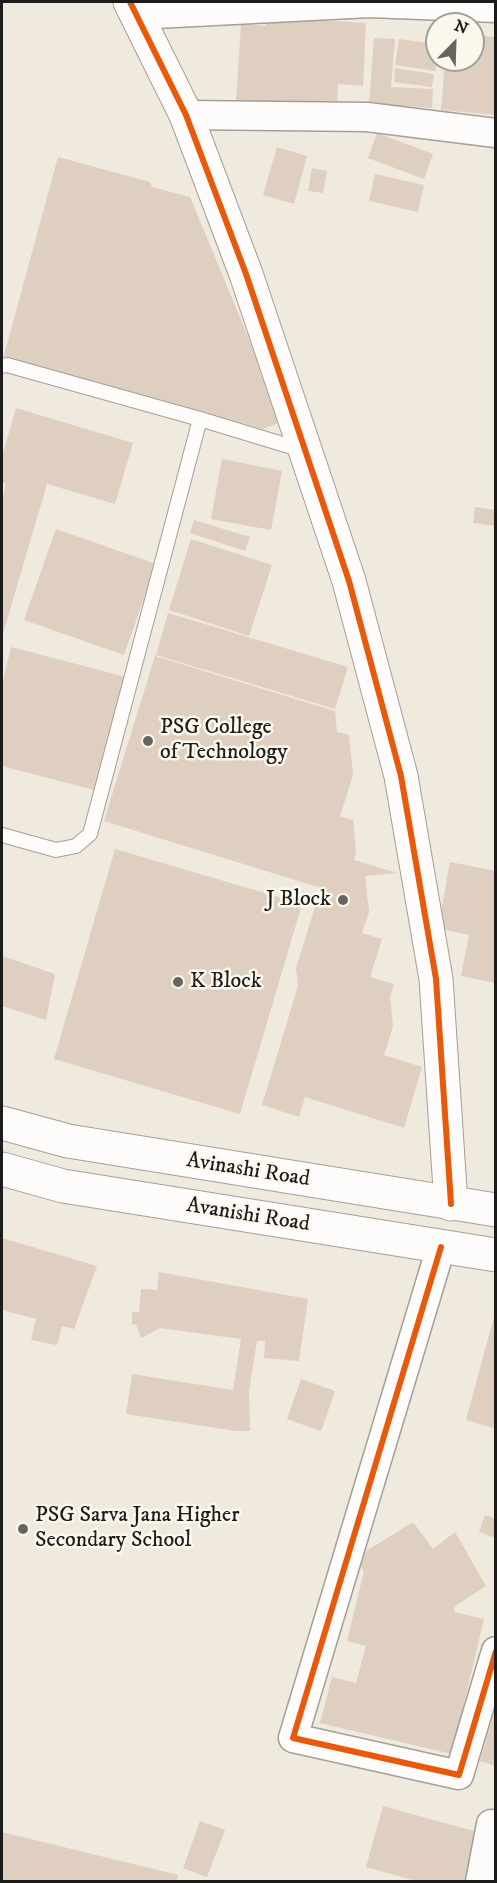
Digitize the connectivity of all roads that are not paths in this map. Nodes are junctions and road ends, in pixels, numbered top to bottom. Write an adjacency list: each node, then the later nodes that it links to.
1 (133, 8): 2 (street); 3 (street)
2 (495, 8)
3 (186, 115): 4 (street); 7 (street)
4 (495, 133)
5 (2, 366): 6 (lane)
6 (200, 419): 7 (lane); 8 (lane)
7 (305, 451): 11 (street)
8 (2, 835)
9 (2, 1123): 11 (street, Avinashi Road)
10 (2, 1169): 13 (street, Avanishi Road)
11 (452, 1204): 12 (street, Avinashi Road)
12 (495, 1210)
13 (441, 1247): 14 (street, Avanishi Road); 15 (street)
14 (495, 1255)
15 (495, 1651)
16 (491, 1824): 17 (street)
17 (480, 1881)

